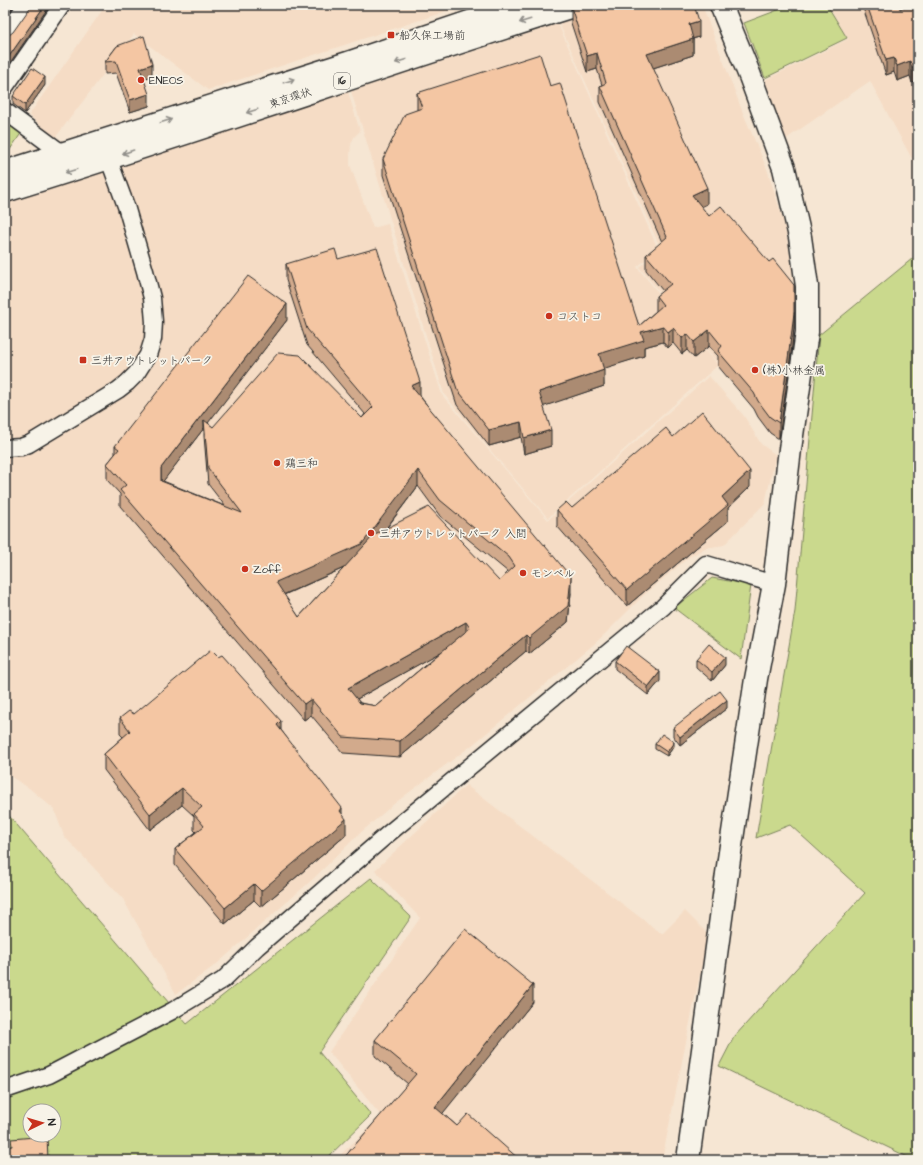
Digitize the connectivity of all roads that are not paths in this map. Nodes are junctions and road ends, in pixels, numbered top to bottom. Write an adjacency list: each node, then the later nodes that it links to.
1 (26, 5): 6 (street)
2 (62, 5): 7 (street)
3 (520, 5): 9 (main road, 東京環状 / 16, one-way to 3)
4 (576, 5): 9 (main road, 東京環状 / 16, one-way to 9)
5 (721, 5): 14 (main road)
6 (5, 35)
7 (5, 87)
8 (5, 111): 10 (street)
9 (105, 150): 10 (main road, 東京環状 / 16); 12 (main road, 東京環状 / 16, one-way to 12); 13 (street)
10 (63, 154): 11 (main road, 東京環状 / 16)
11 (5, 172)
12 (5, 191)
13 (5, 448)
14 (774, 584): 15 (street); 16 (main road)
15 (5, 1090)
16 (688, 1160)

